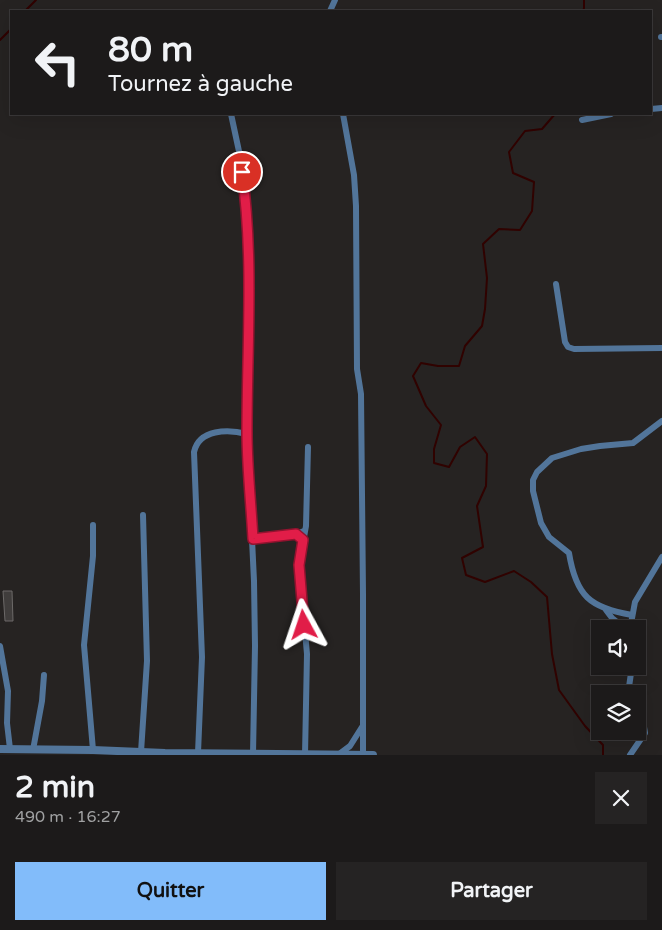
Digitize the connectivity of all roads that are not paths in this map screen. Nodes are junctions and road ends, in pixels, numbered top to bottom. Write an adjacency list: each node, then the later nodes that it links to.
1 (231, 115): 8 (street)
2 (343, 115): 23 (street)
3 (606, 115): 4 (street)
4 (582, 120)
5 (556, 284): 6 (street)
6 (662, 348)
7 (662, 421): 17 (street)
8 (247, 434): 14 (street); 32 (street)
9 (308, 447): 12 (street)
10 (143, 515): 30 (street)
11 (93, 525): 28 (street)
12 (304, 532): 13 (street); 15 (street)
13 (296, 534): 14 (street); 15 (street)
14 (253, 539): 33 (street)
15 (303, 540): 34 (street)
16 (662, 557): 18 (street)
17 (606, 610): 18 (street); 19 (street)
18 (632, 615): 20 (street)
19 (615, 620)
20 (631, 620)
21 (0, 646): 26 (street)
22 (44, 675): 27 (street)
23 (362, 728): 35 (street); 36 (street)
24 (640, 740): 38 (street)
25 (0, 749): 26 (street)
26 (10, 749): 27 (street)
27 (33, 750): 29 (street)
28 (93, 750): 29 (street); 30 (street)
29 (78, 752)
30 (141, 752): 31 (street)
31 (165, 754): 32 (street)
32 (198, 754): 33 (street)
33 (253, 754): 34 (street)
34 (305, 755): 35 (street)
35 (338, 755): 36 (street)
36 (363, 755): 37 (street)
37 (374, 755)
38 (630, 755)

